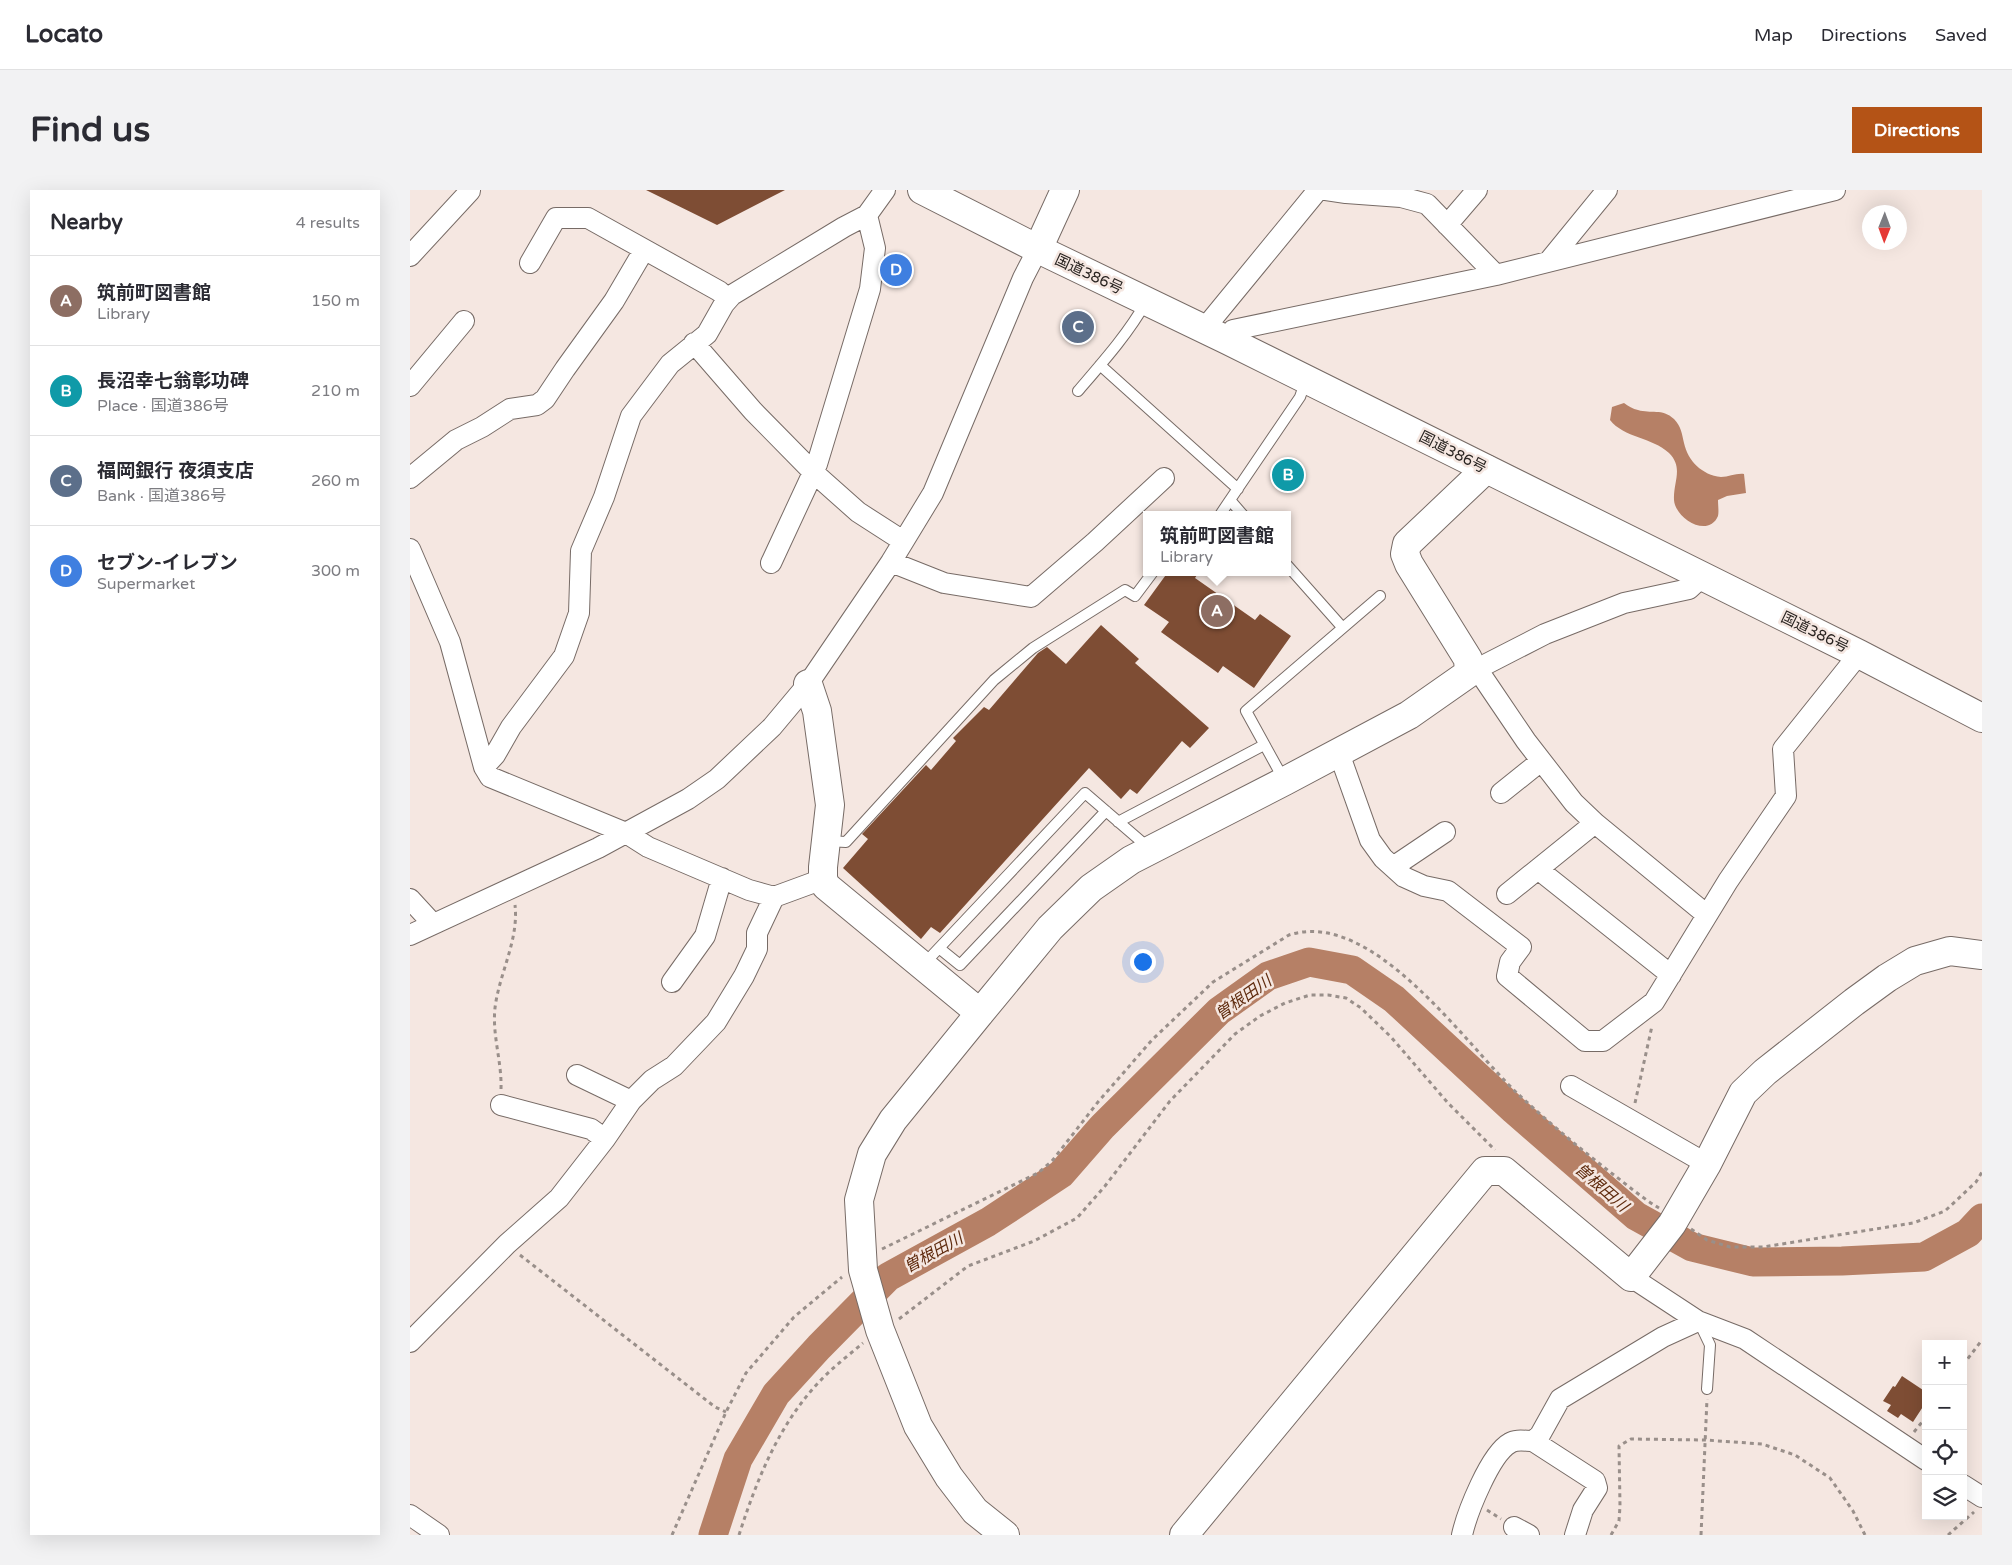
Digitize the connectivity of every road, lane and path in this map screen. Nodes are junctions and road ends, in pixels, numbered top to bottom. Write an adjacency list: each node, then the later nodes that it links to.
1 (885, 190): 12 (street)
2 (922, 190): 14 (main road, 国道386号)
3 (1066, 190): 14 (main road)
4 (1318, 190): 23 (street)
5 (1326, 190): 10 (street)
6 (1476, 190): 13 (street)
7 (1607, 190): 17 (street)
8 (1835, 190): 11 (street)
9 (470, 191): 16 (street)
10 (1348, 192): 13 (street)
11 (1782, 196): 17 (street)
12 (867, 215): 20 (street); 30 (street)
13 (1447, 225): 19 (street)
14 (1038, 249): 21 (main road, 国道386号); 37 (street)
15 (644, 250): 18 (street); 20 (street); 31 (street)
16 (410, 256)
17 (1549, 261): 19 (street)
18 (530, 263)
19 (1496, 275): 23 (street)
20 (728, 299): 24 (street)
21 (1147, 301): 23 (main road, 国道386号); 25 (lane)
22 (464, 321): 27 (street)
23 (1215, 335): 26 (main road, 国道386号)
24 (694, 343): 30 (street); 53 (street)
25 (1100, 365): 28 (lane); 33 (lane)
26 (1306, 380): 29 (main road, 国道386号); 33 (lane)
27 (410, 386)
28 (1078, 391)
29 (1486, 469): 43 (main road, 国道386号); 47 (main road)
30 (813, 472): 37 (street); 40 (street)
31 (410, 478)
32 (1164, 478): 39 (street)
33 (1238, 489): 34 (lane)
34 (1230, 500): 35 (lane); 36 (lane)
35 (1223, 511)
36 (1240, 511)
37 (903, 540): 39 (street)
38 (413, 562): 53 (street)
39 (891, 562): 48 (street)
40 (770, 563)
41 (1291, 569): 45 (lane)
42 (1150, 576): 61 (lane)
43 (1702, 577): 46 (main road, 国道386号); 47 (street)
44 (1380, 596): 45 (lane)
45 (1342, 627): 50 (lane)
46 (1859, 654): 49 (main road, 国道386号); 71 (street)
47 (1473, 672): 51 (main road); 52 (street)
48 (808, 684): 60 (street); 61 (main road)
49 (1982, 718)
50 (1264, 745): 54 (lane); 57 (lane)
51 (1339, 753): 54 (main road); 63 (street)
52 (1541, 761): 55 (street); 58 (street)
53 (484, 767): 60 (street)
54 (1285, 781): 62 (main road)
55 (1501, 793)
56 (1106, 811): 57 (lane); 75 (lane); 75 (lane)
57 (1118, 822): 62 (lane)
58 (1596, 823): 64 (street); 71 (street)
59 (1445, 832): 63 (street)
60 (626, 833): 65 (street); 67 (street)
61 (826, 841): 66 (main road)
62 (1150, 850): 79 (main road)
63 (1393, 867): 78 (street)
64 (1539, 870): 68 (street); 76 (street)
65 (722, 878): 69 (street); 77 (street)
66 (823, 879): 69 (street); 75 (main road)
67 (513, 888): 72 (street); 83 (path)
68 (1508, 894)
69 (774, 897): 82 (street)
70 (410, 899): 72 (street)
71 (1707, 914): 76 (street)
72 (434, 924): 73 (street)
73 (410, 935)
74 (1982, 955): 86 (main road)
75 (930, 957): 79 (main road)
76 (1671, 975): 78 (street)
77 (672, 982)
78 (1654, 1002): 84 (path)
79 (980, 1014): 91 (main road)
80 (577, 1075): 82 (street)
81 (1570, 1086): 86 (street)
82 (631, 1101): 85 (street)
83 (501, 1104): 85 (street)
84 (1639, 1110)
85 (605, 1139): 90 (street)
86 (1707, 1164): 89 (main road)
87 (1504, 1171): 92 (main road); 94 (path); 112 (main road)
88 (1982, 1172): 89 (path)
89 (1674, 1221): 91 (path); 92 (main road)
90 (507, 1244): 96 (street); 99 (path)
91 (862, 1265): 94 (main road); 99 (path)
92 (1637, 1269): 93 (street)
93 (1698, 1321): 98 (lane); 101 (street); 102 (street)
94 (881, 1332): 110 (path); 111 (main road)
95 (1982, 1340): 97 (path)
96 (410, 1342)
97 (1967, 1361)
98 (1708, 1389): 100 (path)
99 (726, 1412): 109 (path)
100 (1706, 1440): 115 (path); 116 (path); 117 (path)
101 (1533, 1441): 104 (street); 114 (street)
102 (1922, 1457)
103 (1967, 1490): 105 (street)
104 (1472, 1502): 107 (path); 113 (street)
105 (1979, 1504): 118 (path)
106 (410, 1515): 108 (street)
107 (1521, 1531)
108 (439, 1535)
109 (672, 1535)
110 (739, 1535)
111 (1005, 1535)
112 (1184, 1535)
113 (1462, 1535)
114 (1575, 1535)
115 (1611, 1535)
116 (1701, 1535)
117 (1864, 1535)
118 (1948, 1535)

